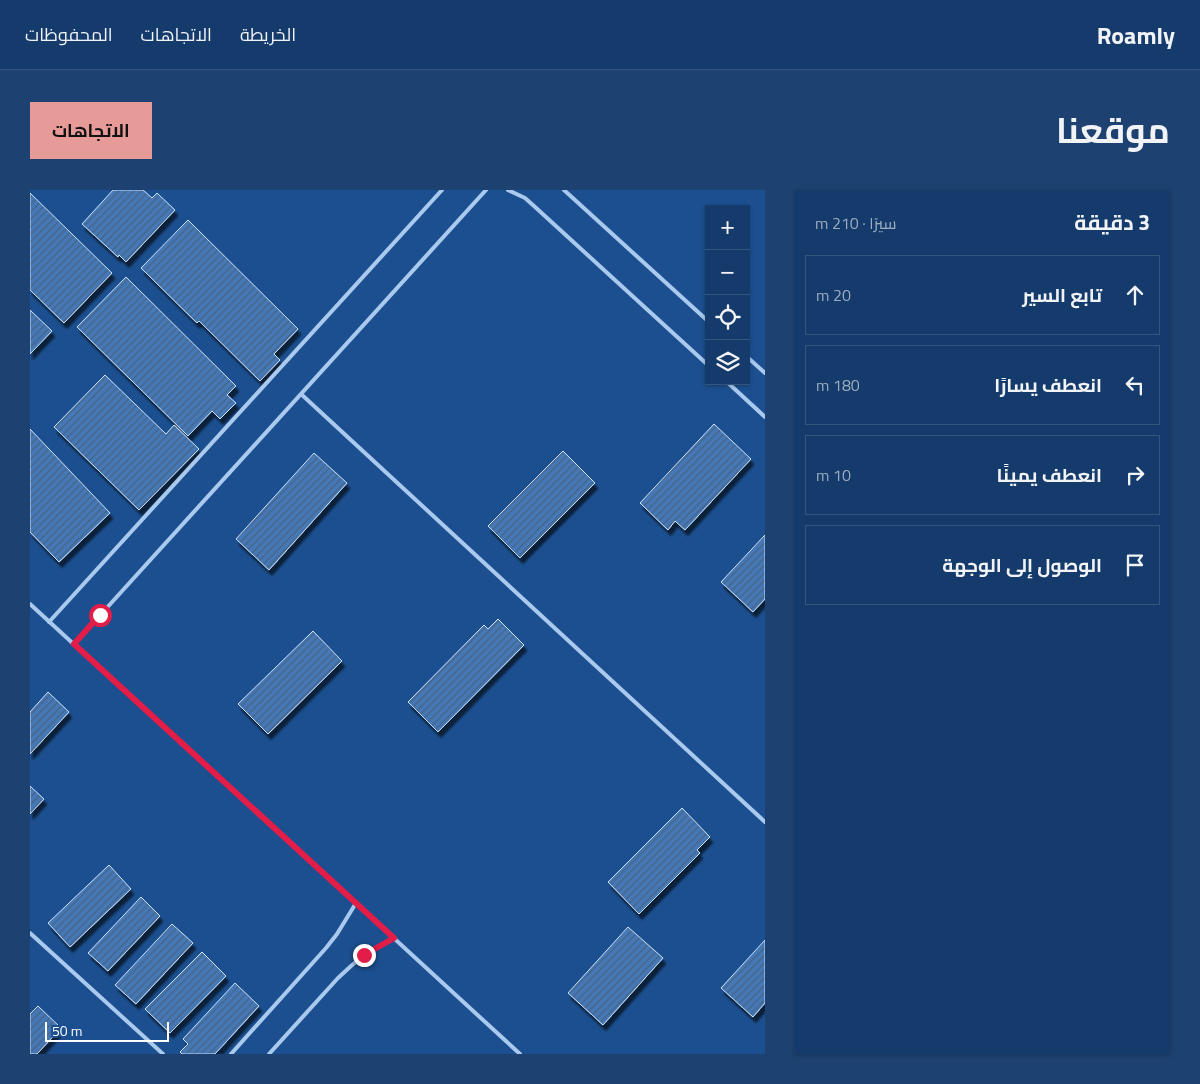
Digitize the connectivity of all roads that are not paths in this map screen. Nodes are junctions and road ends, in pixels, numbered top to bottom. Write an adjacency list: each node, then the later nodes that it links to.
1 (442, 190): 13 (lane)
2 (486, 190): 10 (lane)
3 (508, 190): 7 (lane)
4 (564, 190): 5 (lane)
5 (705, 318)
6 (750, 360): 8 (lane)
7 (705, 362)
8 (765, 373)
9 (730, 385): 11 (lane)
10 (300, 394): 14 (lane); 15 (lane)
11 (765, 417)
12 (30, 604): 13 (lane)
13 (50, 622): 14 (lane)
14 (74, 644): 16 (lane)
15 (765, 822)
16 (356, 903): 18 (lane); 20 (lane)
17 (30, 933): 19 (lane)
18 (394, 938): 21 (lane); 22 (lane)
19 (163, 1054)
20 (230, 1054)
21 (269, 1054)
22 (520, 1054)

